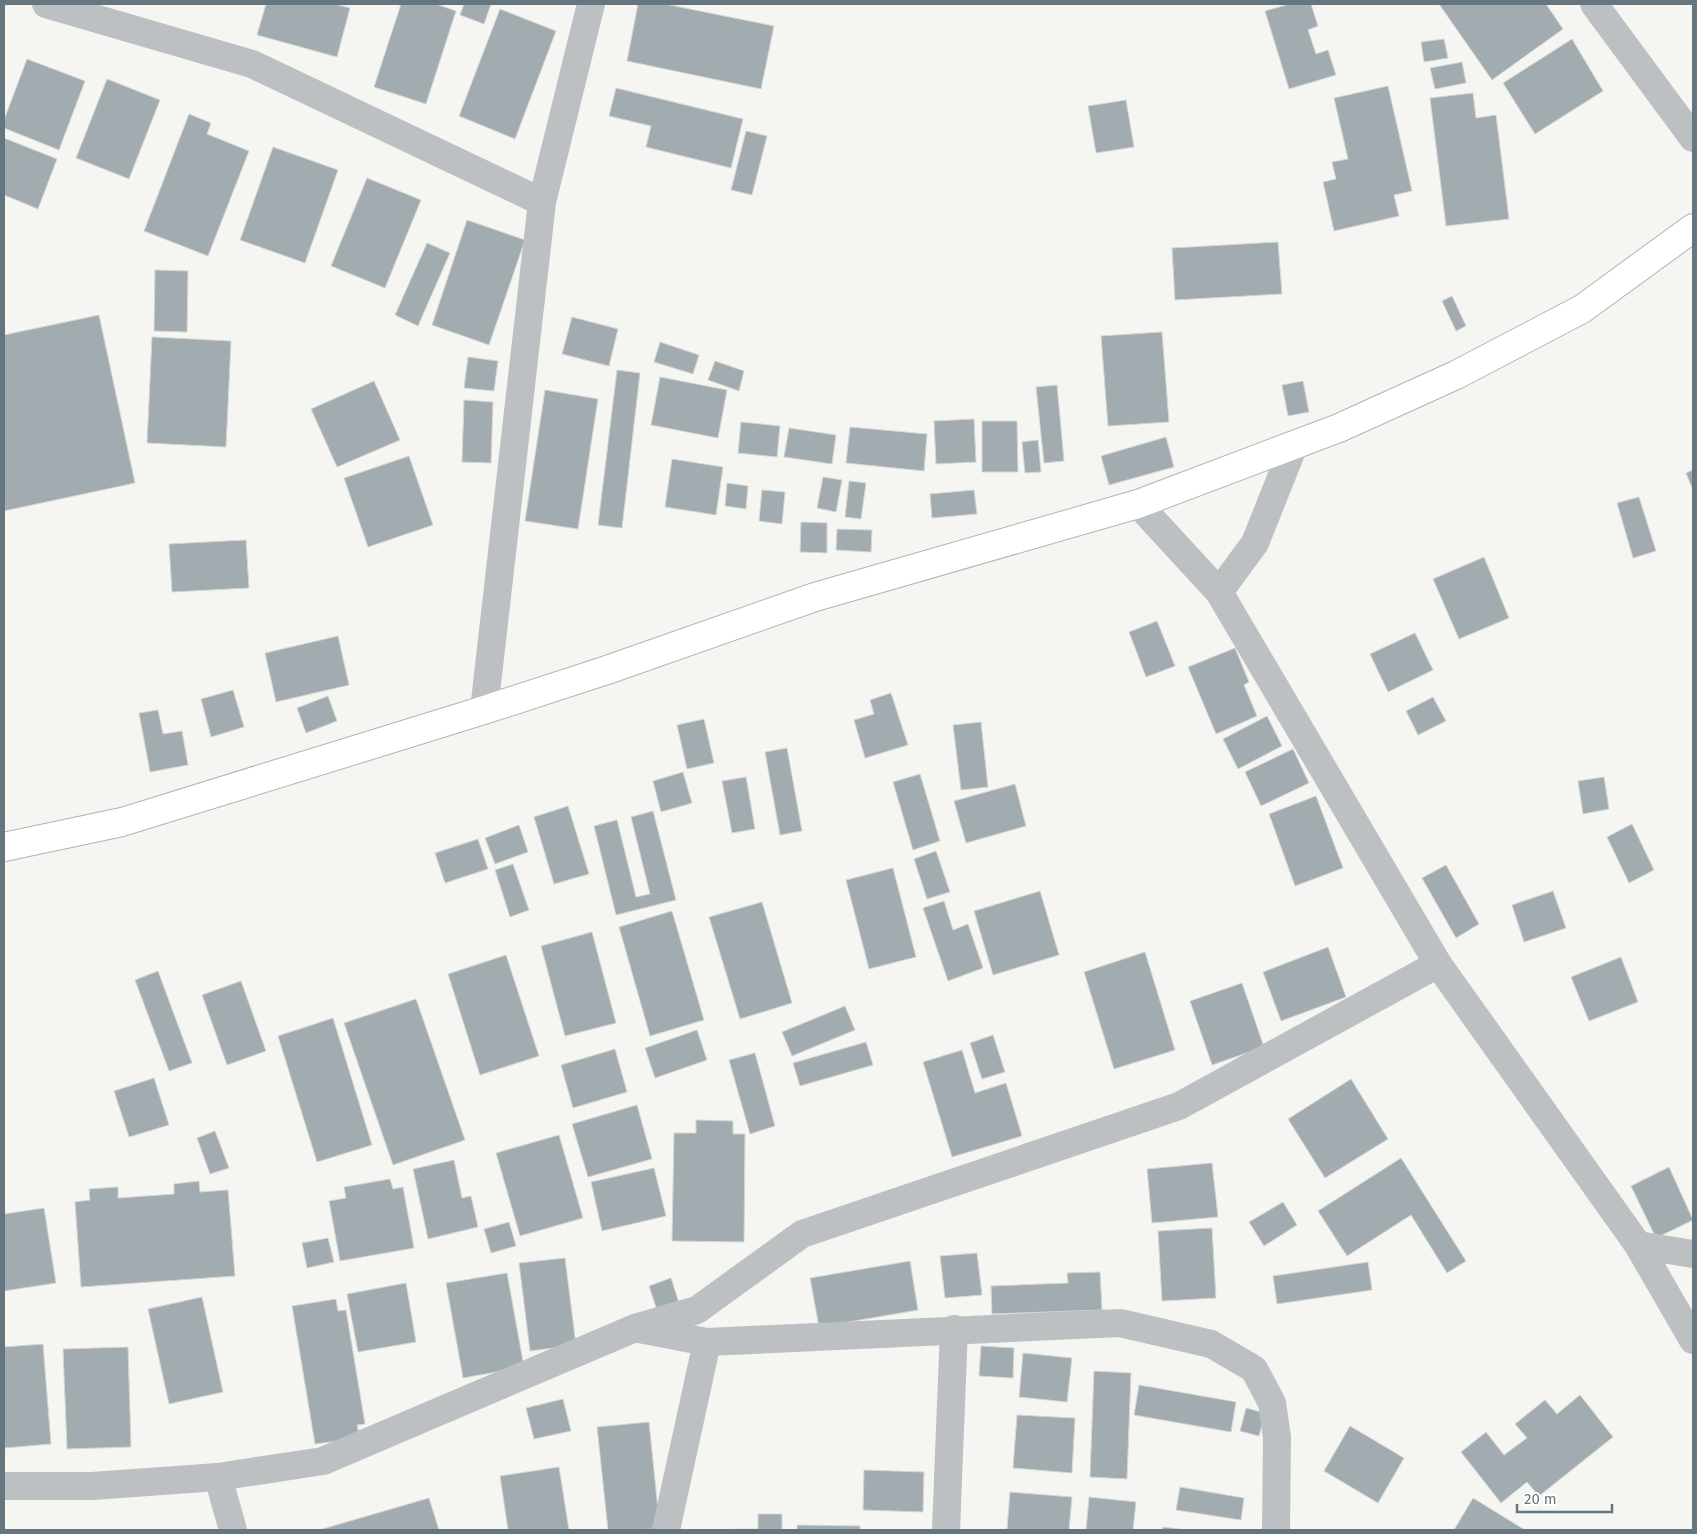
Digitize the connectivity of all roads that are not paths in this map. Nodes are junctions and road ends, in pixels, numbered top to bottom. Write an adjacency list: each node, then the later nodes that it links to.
1 (46, 4): 5 (street)
2 (591, 4): 5 (street)
3 (1594, 4): 4 (street)
4 (1693, 138)
5 (542, 202): 10 (street)
6 (1693, 228): 7 (main road)
7 (1294, 445): 8 (main road); 9 (street)
8 (1138, 504): 9 (street); 10 (main road)
9 (1219, 592): 12 (street)
10 (484, 710): 11 (main road)
11 (4, 847)
12 (1438, 964): 13 (street); 15 (street)
13 (1638, 1245): 14 (street); 17 (street)
14 (1693, 1254)
15 (635, 1328): 18 (street); 19 (street)
16 (954, 1330): 18 (street); 23 (street); 24 (street)
17 (1693, 1340)
18 (707, 1342): 22 (street)
19 (218, 1477): 20 (street); 21 (street)
20 (4, 1486)
21 (233, 1530)
22 (666, 1530)
23 (946, 1530)
24 (1276, 1530)

